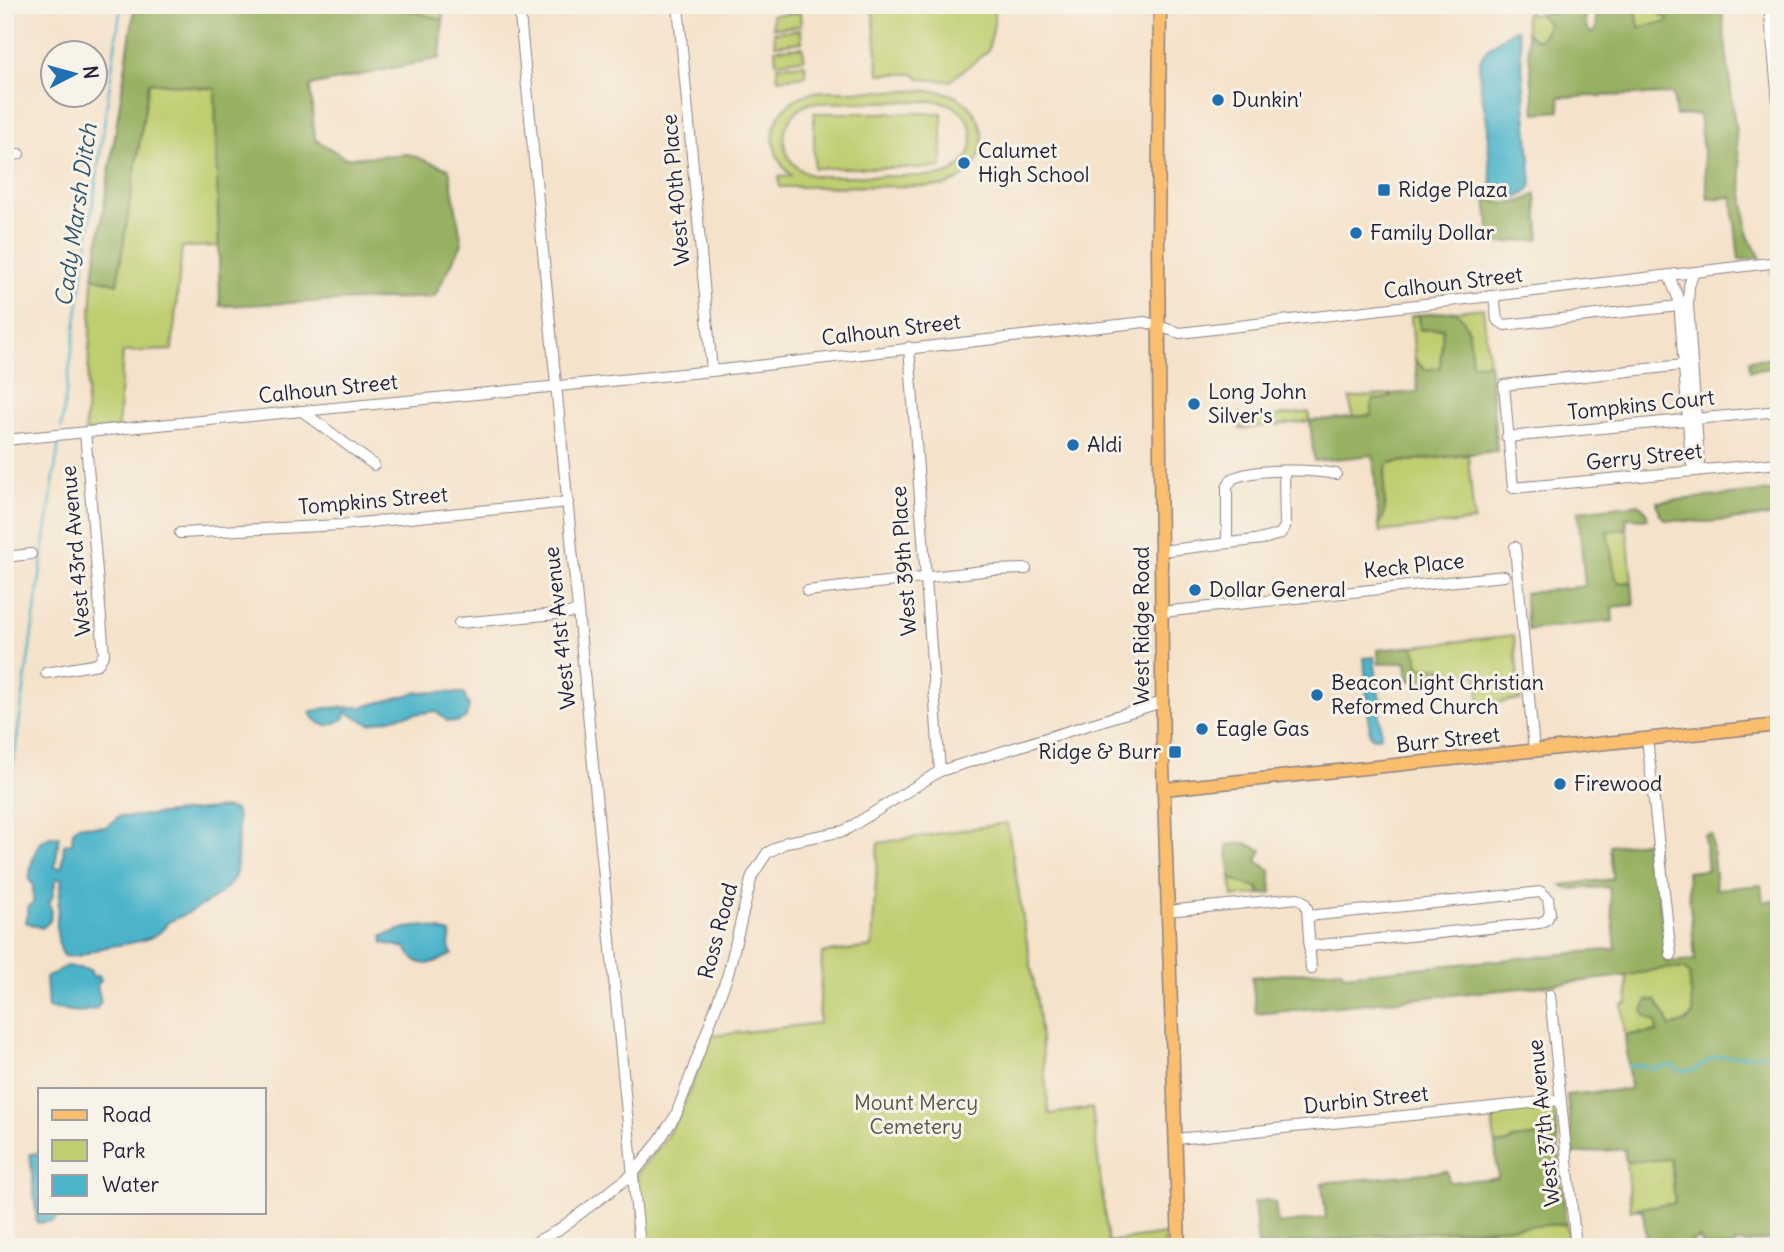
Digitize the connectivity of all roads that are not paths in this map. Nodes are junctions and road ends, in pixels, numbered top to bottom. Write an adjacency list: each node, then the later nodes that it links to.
1 (519, 5): 18 (street, West 41st Avenue)
2 (678, 5): 17 (street, West 40th Place)
3 (1160, 5): 14 (main road, West Ridge Road)
4 (1769, 5): 5 (street)
5 (1775, 22): 6 (street)
6 (1779, 113)
7 (19, 155): 8 (street)
8 (5, 156)
9 (1779, 262): 10 (street, Calhoun Street)
10 (1693, 273): 11 (street, Calhoun Street); 16 (street)
11 (1669, 276): 12 (street, Calhoun Street); 13 (street)
12 (1494, 297): 13 (street); 14 (street, Calhoun Street)
13 (1679, 306): 16 (street)
14 (1158, 327): 15 (street, Calhoun Street); 34 (main road, West Ridge Road)
15 (909, 347): 17 (street, Calhoun Street); 39 (street, West 39th Place)
16 (1688, 364): 21 (street); 23 (street)
17 (712, 371): 18 (street, Calhoun Street)
18 (556, 385): 19 (street, Calhoun Street); 30 (street, West 41st Avenue)
19 (302, 411): 22 (street, Calhoun Street); 26 (street)
20 (1779, 411): 21 (street, Tompkins Court)
21 (1692, 419): 23 (street, Tompkins Court); 27 (street)
22 (85, 432): 24 (street, Calhoun Street); 44 (street, West 43rd Avenue)
23 (1507, 437): 27 (street, Gerry Street)
24 (5, 440)
25 (1779, 463): 27 (street, Gerry Street)
26 (374, 465)
27 (1697, 469)
28 (1284, 471): 29 (street); 32 (street); 32 (street)
29 (1336, 474)
30 (568, 502): 31 (street, Tompkins Street); 41 (street, West 41st Avenue)
31 (180, 533)
32 (1227, 543): 34 (street)
33 (1515, 547): 48 (street)
34 (1161, 551): 42 (main road, West Ridge Road)
35 (31, 554): 36 (street)
36 (5, 557)
37 (1026, 569): 39 (street)
38 (1504, 576): 42 (street, Keck Place)
39 (924, 579): 40 (street); 49 (street, West 39th Place)
40 (807, 591)
41 (578, 612): 43 (street); 59 (street, West 41st Avenue)
42 (1162, 612): 45 (main road, West Ridge Road)
43 (459, 623)
44 (46, 673)
45 (1162, 702): 49 (street, Ross Road); 50 (main road, West Ridge Road)
46 (1779, 725): 47 (main road, Burr Street)
47 (1647, 738): 48 (main road, Burr Street); 54 (street)
48 (1534, 750): 50 (main road, Burr Street)
49 (940, 771): 59 (street, Ross Road)
50 (1164, 789): 51 (main road, West Ridge Road)
51 (1167, 911): 52 (street); 58 (main road, West Ridge Road)
52 (1308, 916): 53 (street); 53 (street)
53 (1309, 946): 55 (street)
54 (1671, 955)
55 (1311, 969)
56 (1550, 995): 57 (street, West 37th Avenue)
57 (1561, 1100): 58 (street, Durbin Street); 63 (street, West 37th Avenue)
58 (1176, 1139): 62 (main road, West Ridge Road)
59 (633, 1174): 60 (street, Ross Road); 61 (street, West 41st Avenue)
60 (527, 1247)
61 (640, 1247)
62 (1179, 1247)
63 (1576, 1247)

